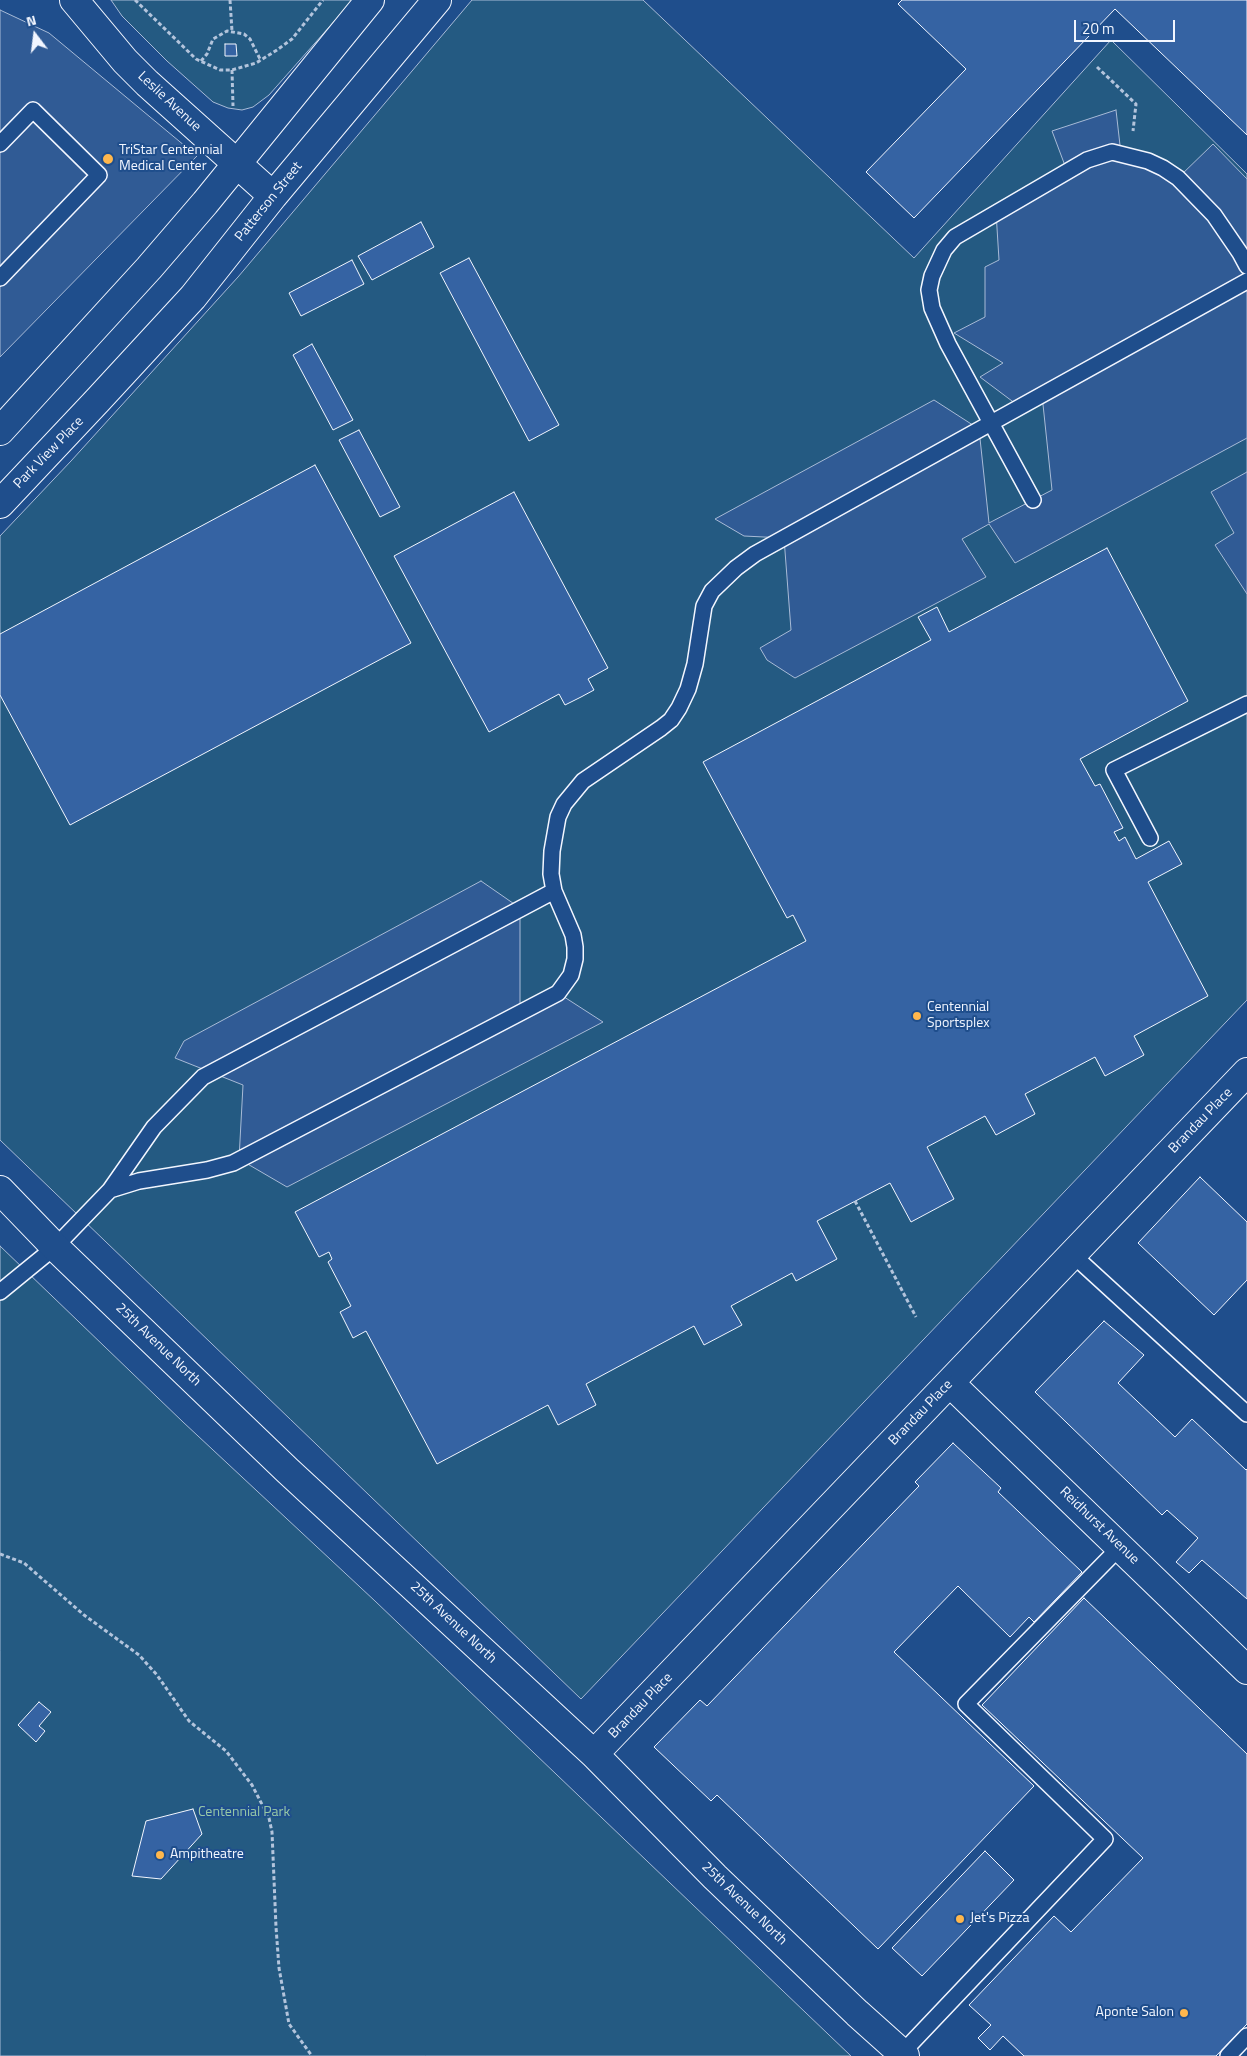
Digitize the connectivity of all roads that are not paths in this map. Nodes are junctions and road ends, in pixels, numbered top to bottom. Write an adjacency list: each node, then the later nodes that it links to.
1 (74, 0): 5 (street, Leslie Avenue)
2 (370, 0): 5 (street)
3 (437, 0): 6 (street, Patterson Street)
4 (0, 144): 8 (lane)
5 (236, 164): 6 (street, Leslie Avenue); 12 (street)
6 (272, 196): 10 (street, Patterson Street)
7 (1247, 266): 11 (lane)
8 (0, 278)
9 (1247, 281): 11 (lane)
10 (97, 402): 14 (street, Park View Place)
11 (991, 423): 13 (lane); 17 (lane)
12 (0, 431)
13 (1032, 500)
14 (0, 504)
15 (1247, 704): 16 (lane)
16 (1150, 838)
17 (554, 891): 20 (lane); 20 (lane)
18 (1244, 1080): 22 (street, Brandau Place)
19 (0, 1190): 21 (street, 25th Avenue North)
20 (110, 1190): 21 (lane)
21 (56, 1247): 23 (lane); 28 (street, 25th Avenue North)
22 (1072, 1254): 24 (street, Brandau Place); 25 (lane)
23 (0, 1292)
24 (950, 1382): 26 (street, Reidhurst Avenue); 28 (street, Brandau Place)
25 (1247, 1414)
26 (1120, 1546): 27 (street, Reidhurst Avenue); 30 (lane)
27 (1247, 1670)
28 (594, 1754): 30 (street, 25th Avenue North)
29 (1247, 2036): 31 (lane)
30 (903, 2055)
31 (1228, 2056)

